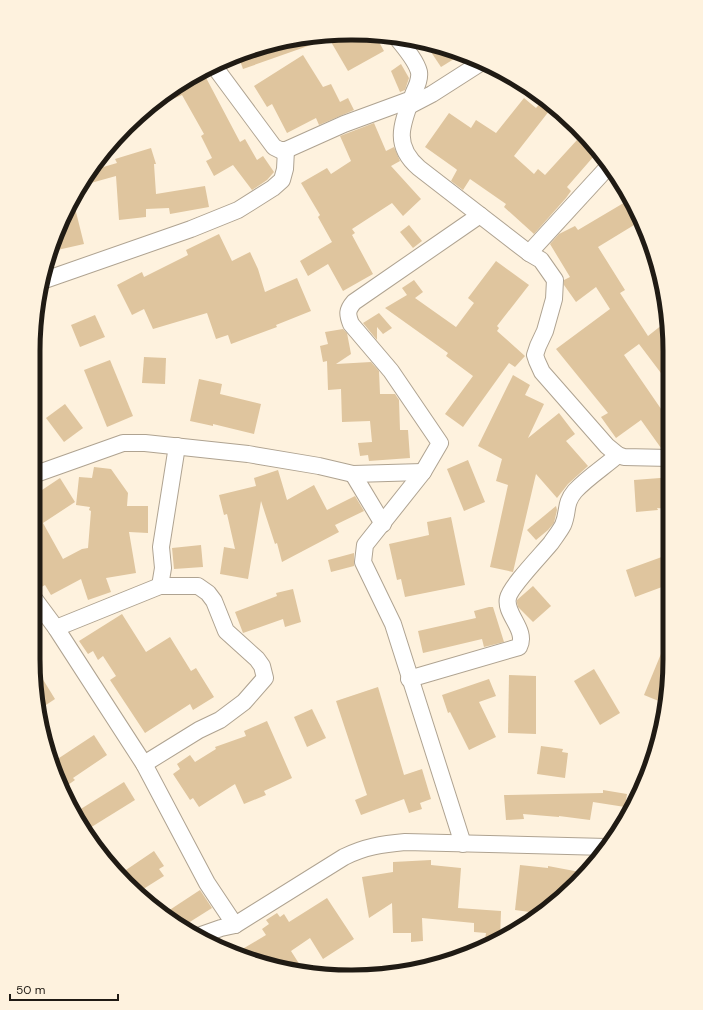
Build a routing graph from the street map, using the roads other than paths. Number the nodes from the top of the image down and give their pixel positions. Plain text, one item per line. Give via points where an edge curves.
1 (401, 44) edge
2 (476, 66) edge
3 (217, 71) edge
4 (410, 102) junction
5 (286, 150) junction
6 (605, 170) edge
7 (480, 215) junction
8 (529, 253) junction
9 (49, 279) edge
10 (177, 446) junction
11 (618, 455) junction
12 (663, 458) edge
13 (423, 472) junction
14 (40, 473) edge
15 (353, 474) junction
16 (383, 524) junction
17 (160, 586) junction
18 (40, 606) edge
19 (56, 628) junction
20 (409, 679) junction
21 (144, 764) junction
22 (463, 844) junction
23 (600, 847) edge
24 (235, 925) junction
25 (206, 933) edge

1 - 4 street via 419,73
2 - 4 street via 432,94
3 - 5 street via 274,147
4 - 5 street via 344,124
4 - 7 street via 400,134 405,152 412,162
5 - 9 street via 282,180 238,210
6 - 8 street
7 - 8 street
7 - 13 street via 354,302 348,309 350,324 391,371 440,443
8 - 11 street via 541,260 555,280 554,299 535,355 537,361 542,372 606,446
10 - 14 street via 123,443
10 - 15 street via 248,454
10 - 17 street via 161,547 163,568
11 - 12 street
11 - 20 street via 572,495 568,500 563,525 528,571 511,588 508,606 519,632 519,647
13 - 15 street
13 - 16 street
15 - 16 street
16 - 20 street via 365,545 363,562 393,624
17 - 19 street
17 - 21 street via 198,586 208,593 226,631 257,659 265,678 244,702 220,720
18 - 19 street
19 - 21 street
20 - 22 street
21 - 24 street via 207,883
22 - 23 street
22 - 24 street via 405,842 361,849
24 - 25 street

